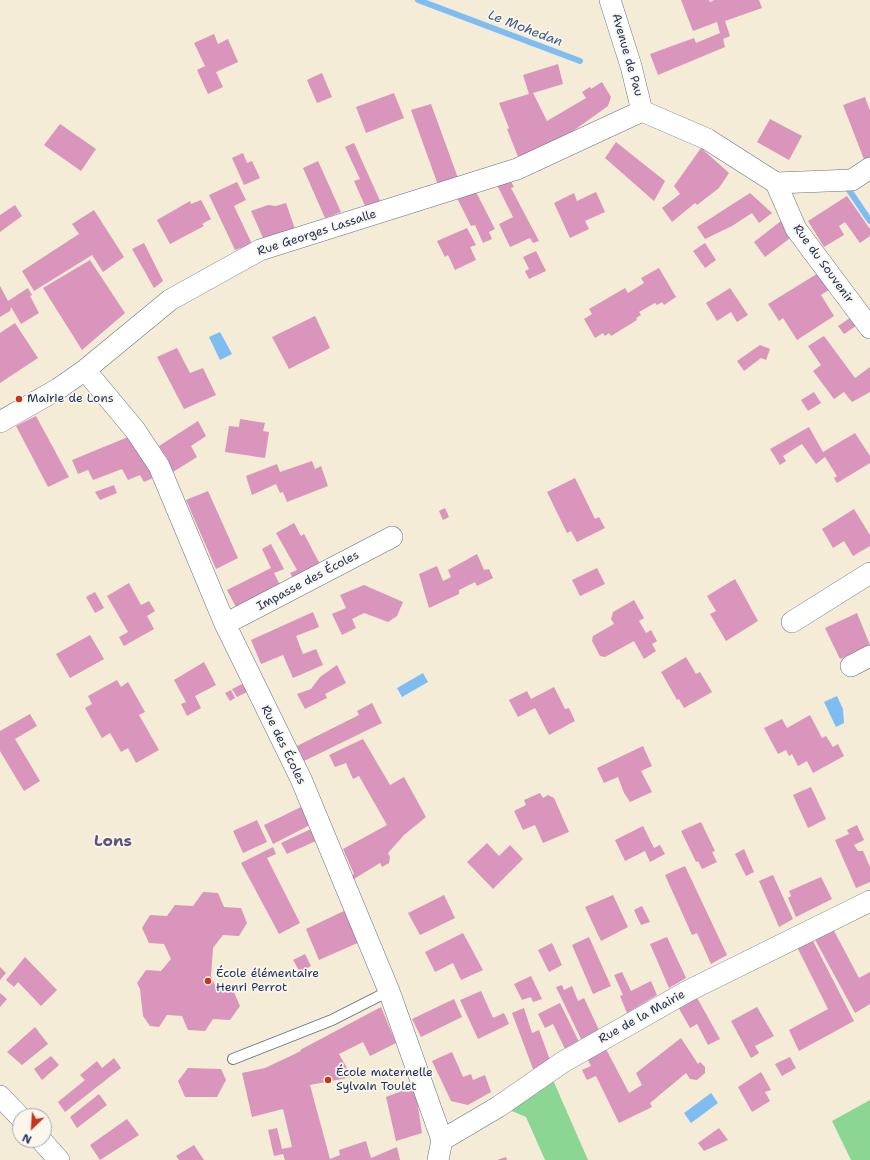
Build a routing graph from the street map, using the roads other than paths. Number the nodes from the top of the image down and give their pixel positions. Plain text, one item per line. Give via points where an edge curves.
1 (610, 0) edge
2 (642, 111) junction
3 (870, 168) edge
4 (776, 183) junction
5 (870, 328) edge
6 (85, 370) junction
7 (0, 422) edge
8 (392, 537) dead end
9 (870, 573) edge
10 (792, 622) dead end
11 (225, 624) junction
12 (870, 656) edge
13 (851, 666) dead end
14 (870, 901) edge
15 (389, 991) junction
16 (233, 1059) dead end
17 (0, 1096) edge
18 (12, 1109) edge
19 (48, 1148) edge
20 (440, 1150) edge
21 (59, 1160) edge

1 - 2 street, Avenue de Pau
2 - 4 street via 707,139
2 - 6 street, Rue Georges Lassalle via 517,169 260,250 170,300
3 - 4 street via 852,180
4 - 5 street, Rue du Souvenir via 796,229
6 - 7 street, Rue Georges Lassalle via 58,389
6 - 11 street, Rue des Écoles via 135,430 159,466
8 - 11 street, Impasse des Écoles
9 - 10 street
11 - 15 street, Rue des Écoles via 301,779
12 - 13 street
14 - 20 street, Rue de la Mairie via 688,991 562,1062
15 - 16 lane via 332,1020
15 - 20 street, Rue des Écoles
17 - 18 street
19 - 21 street

